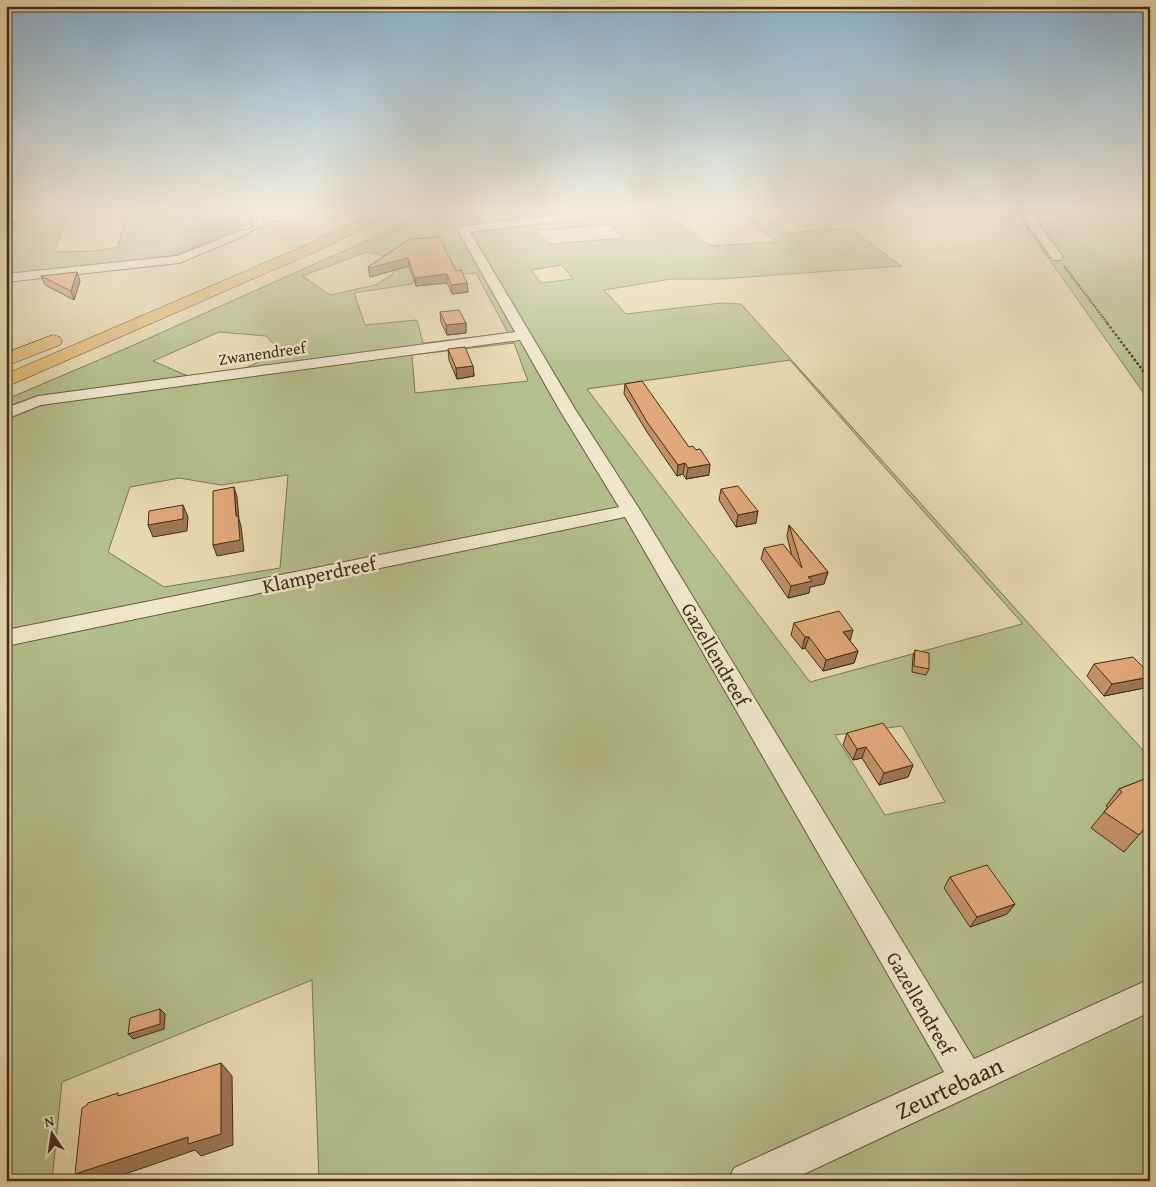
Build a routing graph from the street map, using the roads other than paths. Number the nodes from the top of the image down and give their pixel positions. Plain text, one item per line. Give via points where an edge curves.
1 (112, 266) edge
2 (229, 266) edge
3 (269, 266) edge
4 (485, 266) edge
5 (6, 278) edge
6 (111, 318) dead end
7 (68, 335) dead end
8 (525, 335) junction
9 (6, 360) edge
10 (6, 381) edge
11 (6, 414) edge
12 (631, 510) junction
13 (6, 638) edge
14 (1150, 995) edge
15 (967, 1080) junction
16 (747, 1181) edge

1 - 5 street
2 - 6 highway
3 - 10 highway
4 - 8 street, Gazellendreef
7 - 9 highway
8 - 11 street, Zwanendreef via 38,401
8 - 12 street, Gazellendreef
12 - 13 street, Klamperdreef
12 - 15 street, Gazellendreef
14 - 15 street, Zeurtebaan
15 - 16 street, Zeurtebaan

